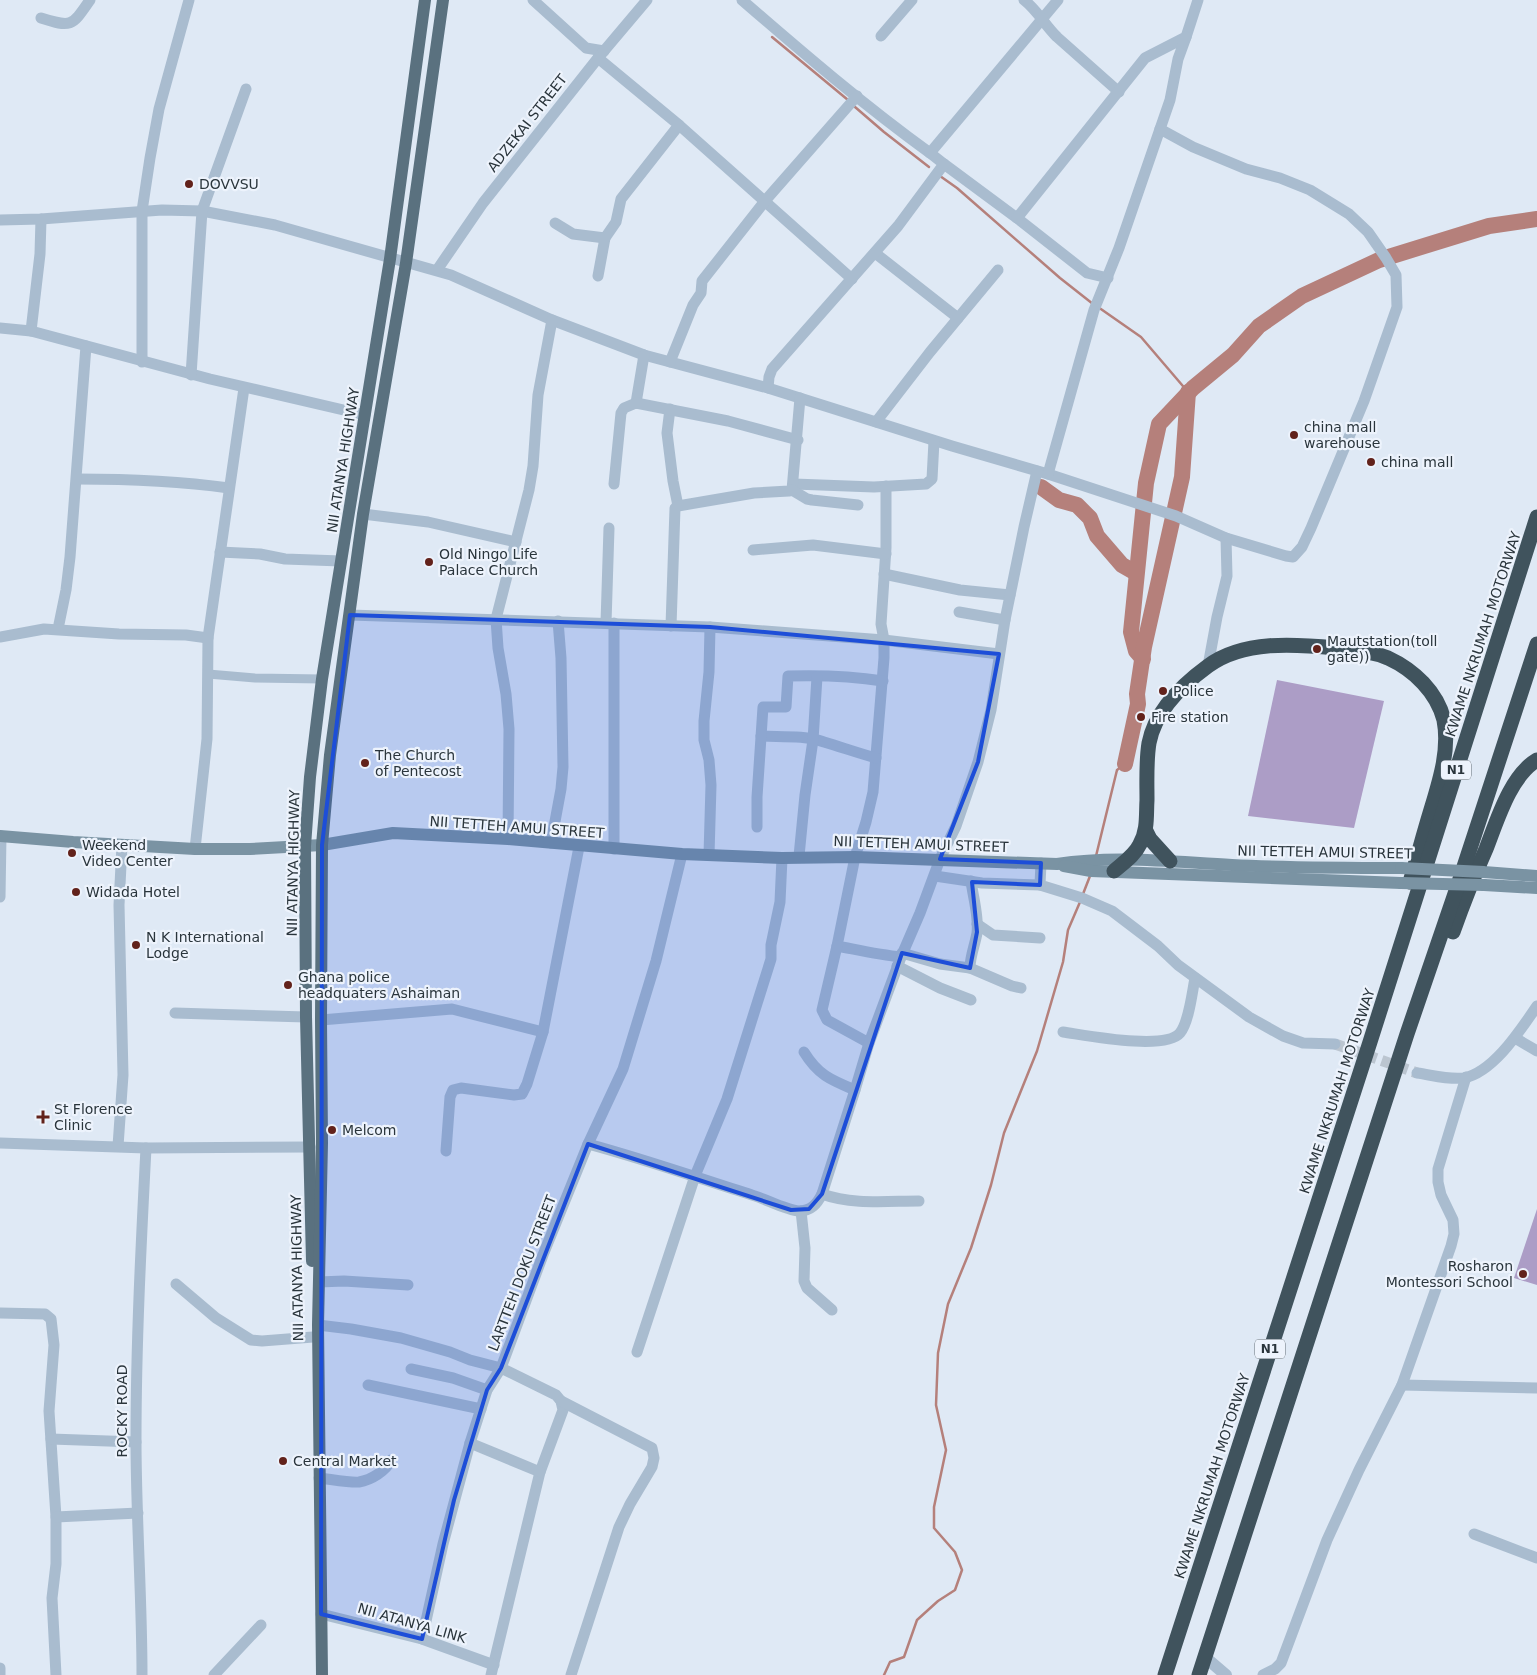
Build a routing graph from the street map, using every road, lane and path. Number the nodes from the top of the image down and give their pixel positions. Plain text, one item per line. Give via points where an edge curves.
1 (90, 0) edge
2 (189, 0) edge
3 (425, 0) edge
4 (443, 0) edge
5 (533, 0) edge
6 (647, 0) edge
7 (912, 0) edge
8 (1024, 0) edge
9 (1058, 0) edge
10 (1198, 0) edge
11 (750, 2) edge
12 (42, 18) dead end
13 (1042, 20) junction
14 (880, 36) dead end
15 (1186, 37) junction
16 (601, 54) junction
17 (246, 89) dead end
18 (1119, 92) junction
19 (857, 96) junction
20 (679, 125) junction
21 (1160, 129) junction
22 (930, 154) junction
23 (944, 164) junction
24 (765, 201) junction
25 (142, 211) junction
26 (202, 211) junction
27 (1017, 218) junction
28 (41, 219) junction
29 (0, 220) edge
30 (555, 223) dead end
31 (605, 238) junction
32 (875, 253) junction
33 (390, 259) junction
34 (406, 263) junction
35 (437, 270) junction
36 (998, 270) dead end
37 (598, 276) dead end
38 (1108, 278) junction
39 (852, 279) junction
40 (958, 318) junction
41 (552, 320) junction
42 (0, 328) edge
43 (31, 331) junction
44 (86, 346) junction
45 (644, 355) junction
46 (142, 362) junction
47 (670, 362) junction
48 (191, 375) junction
49 (244, 388) junction
50 (768, 388) junction
51 (800, 398) junction
52 (636, 403) junction
53 (670, 409) junction
54 (365, 415) junction
55 (876, 422) junction
56 (798, 440) junction
57 (934, 441) junction
58 (1043, 472) junction
59 (77, 479) junction
60 (614, 484) dead end
61 (886, 486) junction
62 (793, 487) junction
63 (229, 488) junction
64 (858, 505) dead end
65 (678, 506) junction
66 (363, 514) junction
67 (1537, 517) edge
68 (609, 528) dead end
69 (1226, 538) junction
70 (516, 542) junction
71 (753, 550) dead end
72 (220, 552) junction
73 (886, 554) junction
74 (341, 561) junction
75 (884, 574) junction
76 (1010, 595) junction
77 (959, 612) dead end
78 (350, 614) junction
79 (496, 618) junction
80 (1005, 620) junction
81 (558, 621) junction
82 (610, 623) junction
83 (672, 626) junction
84 (710, 627) junction
85 (58, 630) junction
86 (0, 637) edge
87 (208, 638) junction
88 (884, 640) junction
89 (1537, 644) edge
90 (999, 654) junction
91 (1208, 666) junction
92 (208, 674) junction
93 (817, 677) junction
94 (322, 679) junction
95 (883, 681) junction
96 (761, 736) junction
97 (813, 740) junction
98 (876, 758) junction
99 (1537, 760) edge
100 (757, 827) dead end
101 (1146, 831) junction
102 (0, 836) edge
103 (508, 839) junction
104 (551, 843) junction
105 (122, 845) junction
106 (322, 845) junction
107 (305, 846) junction
108 (579, 847) junction
109 (195, 849) junction
110 (614, 850) junction
111 (682, 854) junction
112 (709, 855) junction
113 (799, 856) junction
114 (0, 857) edge
115 (855, 857) junction
116 (782, 858) junction
117 (940, 859) junction
118 (1127, 859) junction
119 (1170, 861) junction
120 (1041, 863) junction
121 (1057, 864) junction
122 (1114, 871) junction
123 (935, 876) junction
124 (1537, 876) edge
125 (1484, 879) junction
126 (971, 881) junction
127 (1040, 885) junction
128 (1537, 888) edge
129 (0, 897) edge
130 (977, 924) junction
131 (1040, 938) dead end
132 (837, 946) junction
133 (900, 959) junction
134 (970, 968) junction
135 (1196, 978) junction
136 (1022, 988) dead end
137 (971, 1000) dead end
138 (1537, 1006) edge
139 (175, 1013) dead end
140 (306, 1017) junction
141 (321, 1020) junction
142 (1376, 1024) junction
143 (543, 1032) junction
144 (1063, 1032) dead end
145 (1407, 1034) junction
146 (1515, 1038) junction
147 (869, 1043) junction
148 (1335, 1044) tunnel mouth
149 (1537, 1051) edge
150 (804, 1052) dead end
151 (1417, 1073) tunnel mouth
152 (1466, 1077) junction
153 (855, 1090) junction
154 (0, 1143) edge
155 (588, 1144) junction
156 (118, 1146) junction
157 (310, 1147) junction
158 (146, 1148) junction
159 (446, 1151) dead end
160 (695, 1176) junction
161 (822, 1194) junction
162 (919, 1201) dead end
163 (801, 1211) junction
164 (319, 1282) junction
165 (176, 1284) dead end
166 (408, 1286) dead end
167 (832, 1310) dead end
168 (0, 1313) edge
169 (316, 1331) junction
170 (637, 1352) dead end
171 (501, 1368) junction
172 (411, 1369) dead end
173 (1402, 1385) junction
174 (368, 1386) dead end
175 (1537, 1388) edge
176 (487, 1390) junction
177 (561, 1402) junction
178 (481, 1408) junction
179 (51, 1439) junction
180 (136, 1442) junction
181 (470, 1442) junction
182 (391, 1460) dead end
183 (540, 1472) junction
184 (319, 1478) junction
185 (138, 1513) junction
186 (56, 1517) junction
187 (1474, 1534) dead end
188 (1537, 1558) edge
189 (321, 1614) junction
190 (261, 1625) dead end
191 (422, 1639) junction
192 (1205, 1657) junction
193 (0, 1668) edge
194 (492, 1670) edge
195 (0, 1675) edge
196 (56, 1675) edge
197 (142, 1675) edge
198 (214, 1675) edge
199 (315, 1675) edge
200 (322, 1675) edge
201 (571, 1675) edge
202 (1165, 1675) edge
203 (1199, 1675) edge
204 (1226, 1675) edge
205 (1263, 1675) edge

1 - 12 street via 70,24
2 - 25 street via 159,109
3 - 33 main road, NII ATANYA HIGHWAY
4 - 34 main road
5 - 16 street via 586,48
6 - 16 street, ADZEKAI STREET
7 - 14 street
8 - 13 street
9 - 13 street
10 - 15 street
11 - 19 street
13 - 18 street
13 - 22 street
15 - 18 street via 1145,58
15 - 21 street
16 - 20 street
16 - 35 street, ADZEKAI STREET via 483,203
17 - 26 street
18 - 27 street
19 - 22 street
19 - 24 street
20 - 24 street
20 - 31 street via 621,200 616,222
21 - 38 street
21 - 69 street via 1226,161 1310,190 1349,214 1368,232 1396,275 1397,307 1364,401 1302,547 1293,556 1286,556
22 - 23 street
23 - 27 street
23 - 32 street
24 - 39 street
24 - 47 street via 702,281 701,293 693,304
25 - 26 street
25 - 28 street
25 - 46 street
26 - 33 street via 275,225
26 - 48 street
27 - 38 street via 1087,273
28 - 29 street
28 - 43 street via 39,270
30 - 31 street via 573,234
31 - 37 street
32 - 39 street
32 - 40 street
33 - 34 street
33 - 54 main road, NII ATANYA HIGHWAY
34 - 35 street
34 - 66 main road
35 - 41 street
36 - 40 street
38 - 58 street via 1095,306
39 - 50 street via 772,369
40 - 55 street
41 - 45 street
41 - 70 street via 538,395 533,466
42 - 43 street
43 - 44 street
44 - 46 street
44 - 59 street
45 - 47 street
45 - 52 street
46 - 48 street
47 - 50 street
48 - 49 street
49 - 54 street
49 - 63 street
50 - 51 street
51 - 55 street
51 - 56 street
52 - 53 street
52 - 60 street via 621,413
53 - 56 street
53 - 65 street via 667,433
54 - 74 main road, NII ATANYA HIGHWAY
55 - 57 street
56 - 62 street
57 - 58 street
57 - 61 street via 932,478 926,484
58 - 69 street via 1176,516
58 - 76 street
59 - 63 street via 150,480
59 - 85 street via 66,590
61 - 62 street
61 - 73 street
62 - 64 street via 807,499
62 - 65 street via 789,491 754,493
63 - 72 street
65 - 83 street via 674,511
66 - 70 street via 428,522
66 - 78 main road
67 - 142 highway, KWAME NKRUMAH MOTORWAY / N1
68 - 82 street
69 - 91 street via 1227,576
70 - 79 street
71 - 73 street via 813,546
72 - 74 street
72 - 87 street
73 - 75 street
74 - 94 main road, NII ATANYA HIGHWAY
75 - 76 street via 960,590
75 - 88 street via 881,624
76 - 80 street
77 - 80 street
78 - 79 street
78 - 106 main road via 330,755
79 - 81 street
79 - 103 street via 509,729
80 - 90 street
81 - 82 street
81 - 104 street via 563,767
82 - 83 street
82 - 110 street
83 - 84 street
84 - 88 street
84 - 112 street via 704,721 712,785
85 - 86 street via 44,629
85 - 87 street
87 - 92 street
88 - 90 street
88 - 95 street
89 - 145 highway, N1
90 - 117 street via 991,710 978,762 956,826
91 - 101 highway via 1172,698 1150,741
91 - 142 highway via 1230,654 1249,649 1290,645 1364,651 1404,666 1425,684 1441,710 1446,750 1382,979
92 - 94 street
92 - 109 street via 208,739
93 - 95 street via 837,675
93 - 96 street via 788,676 786,707 763,706
93 - 97 street
94 - 107 main road, NII ATANYA HIGHWAY
95 - 98 street
96 - 97 street
96 - 100 street
97 - 98 street
97 - 113 street
98 - 115 street via 870,807
99 - 145 highway via 1522,774 1504,805 1426,998
101 - 118 highway via 1140,845
101 - 119 highway
102 - 105 main road, NII TETTEH AMUI STREET
102 - 114 street
103 - 104 main road, NII TETTEH AMUI STREET
103 - 106 main road, NII TETTEH AMUI STREET via 393,833
104 - 108 main road, NII TETTEH AMUI STREET
105 - 109 main road, NII TETTEH AMUI STREET
105 - 156 street via 119,905 123,1075
106 - 107 main road, NII TETTEH AMUI STREET
106 - 141 main road
107 - 109 main road, NII TETTEH AMUI STREET
107 - 140 main road, NII ATANYA HIGHWAY
108 - 110 main road, NII TETTEH AMUI STREET
108 - 143 street
110 - 111 main road, NII TETTEH AMUI STREET
111 - 112 main road, NII TETTEH AMUI STREET
111 - 155 street, LARTTEH DOKU STREET via 656,961 623,1069
112 - 116 main road, NII TETTEH AMUI STREET
113 - 115 main road, NII TETTEH AMUI STREET
113 - 116 main road, NII TETTEH AMUI STREET
114 - 129 street
115 - 117 main road, NII TETTEH AMUI STREET
115 - 132 street
116 - 160 street via 780,902 771,959 727,1099
117 - 120 main road, NII TETTEH AMUI STREET
117 - 123 street
118 - 119 main road, NII TETTEH AMUI STREET
118 - 121 main road, NII TETTEH AMUI STREET
118 - 122 highway
119 - 125 main road, NII TETTEH AMUI STREET, bridge via 1401,868
120 - 121 main road, NII TETTEH AMUI STREET
120 - 127 street
121 - 122 main road
122 - 125 main road, bridge via 1400,883
123 - 126 street
123 - 133 street
124 - 125 main road, NII TETTEH AMUI STREET
125 - 128 main road
126 - 127 street
126 - 130 street
127 - 135 street via 1106,907
130 - 131 street via 993,934
130 - 134 street
132 - 133 street
132 - 147 street via 823,1014 827,1020
133 - 134 street
133 - 137 street via 940,988
133 - 147 street
134 - 136 street
135 - 144 street via 1183,1027 1170,1039 1112,1039
135 - 148 street via 1249,1017 1282,1036 1303,1043
138 - 146 street
139 - 140 street
140 - 157 main road, NII ATANYA HIGHWAY
141 - 143 street via 452,1009
141 - 164 main road
142 - 202 highway, KWAME NKRUMAH MOTORWAY / N1
143 - 159 street via 522,1094 453,1090
145 - 192 highway, N1
146 - 149 street
146 - 152 street via 1492,1062
147 - 153 street
150 - 153 street via 818,1071 830,1080
151 - 152 street via 1452,1079
152 - 173 street via 1438,1169 1440,1195 1453,1220 1454,1234
153 - 161 street
154 - 156 street
155 - 160 street
155 - 171 street, LARTTEH DOKU STREET
156 - 158 street
157 - 158 street
157 - 169 main road, NII ATANYA HIGHWAY
158 - 180 street, ROCKY ROAD
160 - 163 street
160 - 170 street
161 - 162 street via 848,1200
161 - 163 street via 817,1204
163 - 167 street via 806,1248 804,1281 807,1288
164 - 166 street
164 - 169 main road
165 - 169 street via 216,1318 251,1340
168 - 179 street via 45,1314 51,1319 54,1345
169 - 171 street via 351,1328 402,1338
169 - 184 main road
169 - 199 main road, NII ATANYA HIGHWAY
171 - 176 street
171 - 177 street, LARTTEH DOKU STREET via 556,1395
172 - 176 street via 453,1378
173 - 175 street
173 - 205 street via 1327,1540 1281,1663
174 - 178 street
176 - 178 street
177 - 183 street via 563,1410
177 - 201 street, LARTTEH DOKU STREET via 652,1448 654,1458 649,1474 619,1527
178 - 181 street
179 - 180 street
179 - 186 street
180 - 185 street, ROCKY ROAD
181 - 183 street
181 - 191 street
182 - 184 street via 376,1476 359,1482
183 - 194 street
184 - 189 main road
185 - 186 street
185 - 197 street, ROCKY ROAD
186 - 196 street via 52,1598
187 - 188 street
189 - 191 street, NII ATANYA LINK
189 - 200 main road
190 - 198 street
191 - 194 street, NII ATANYA LINK
192 - 203 highway, N1
192 - 204 street
193 - 195 street

